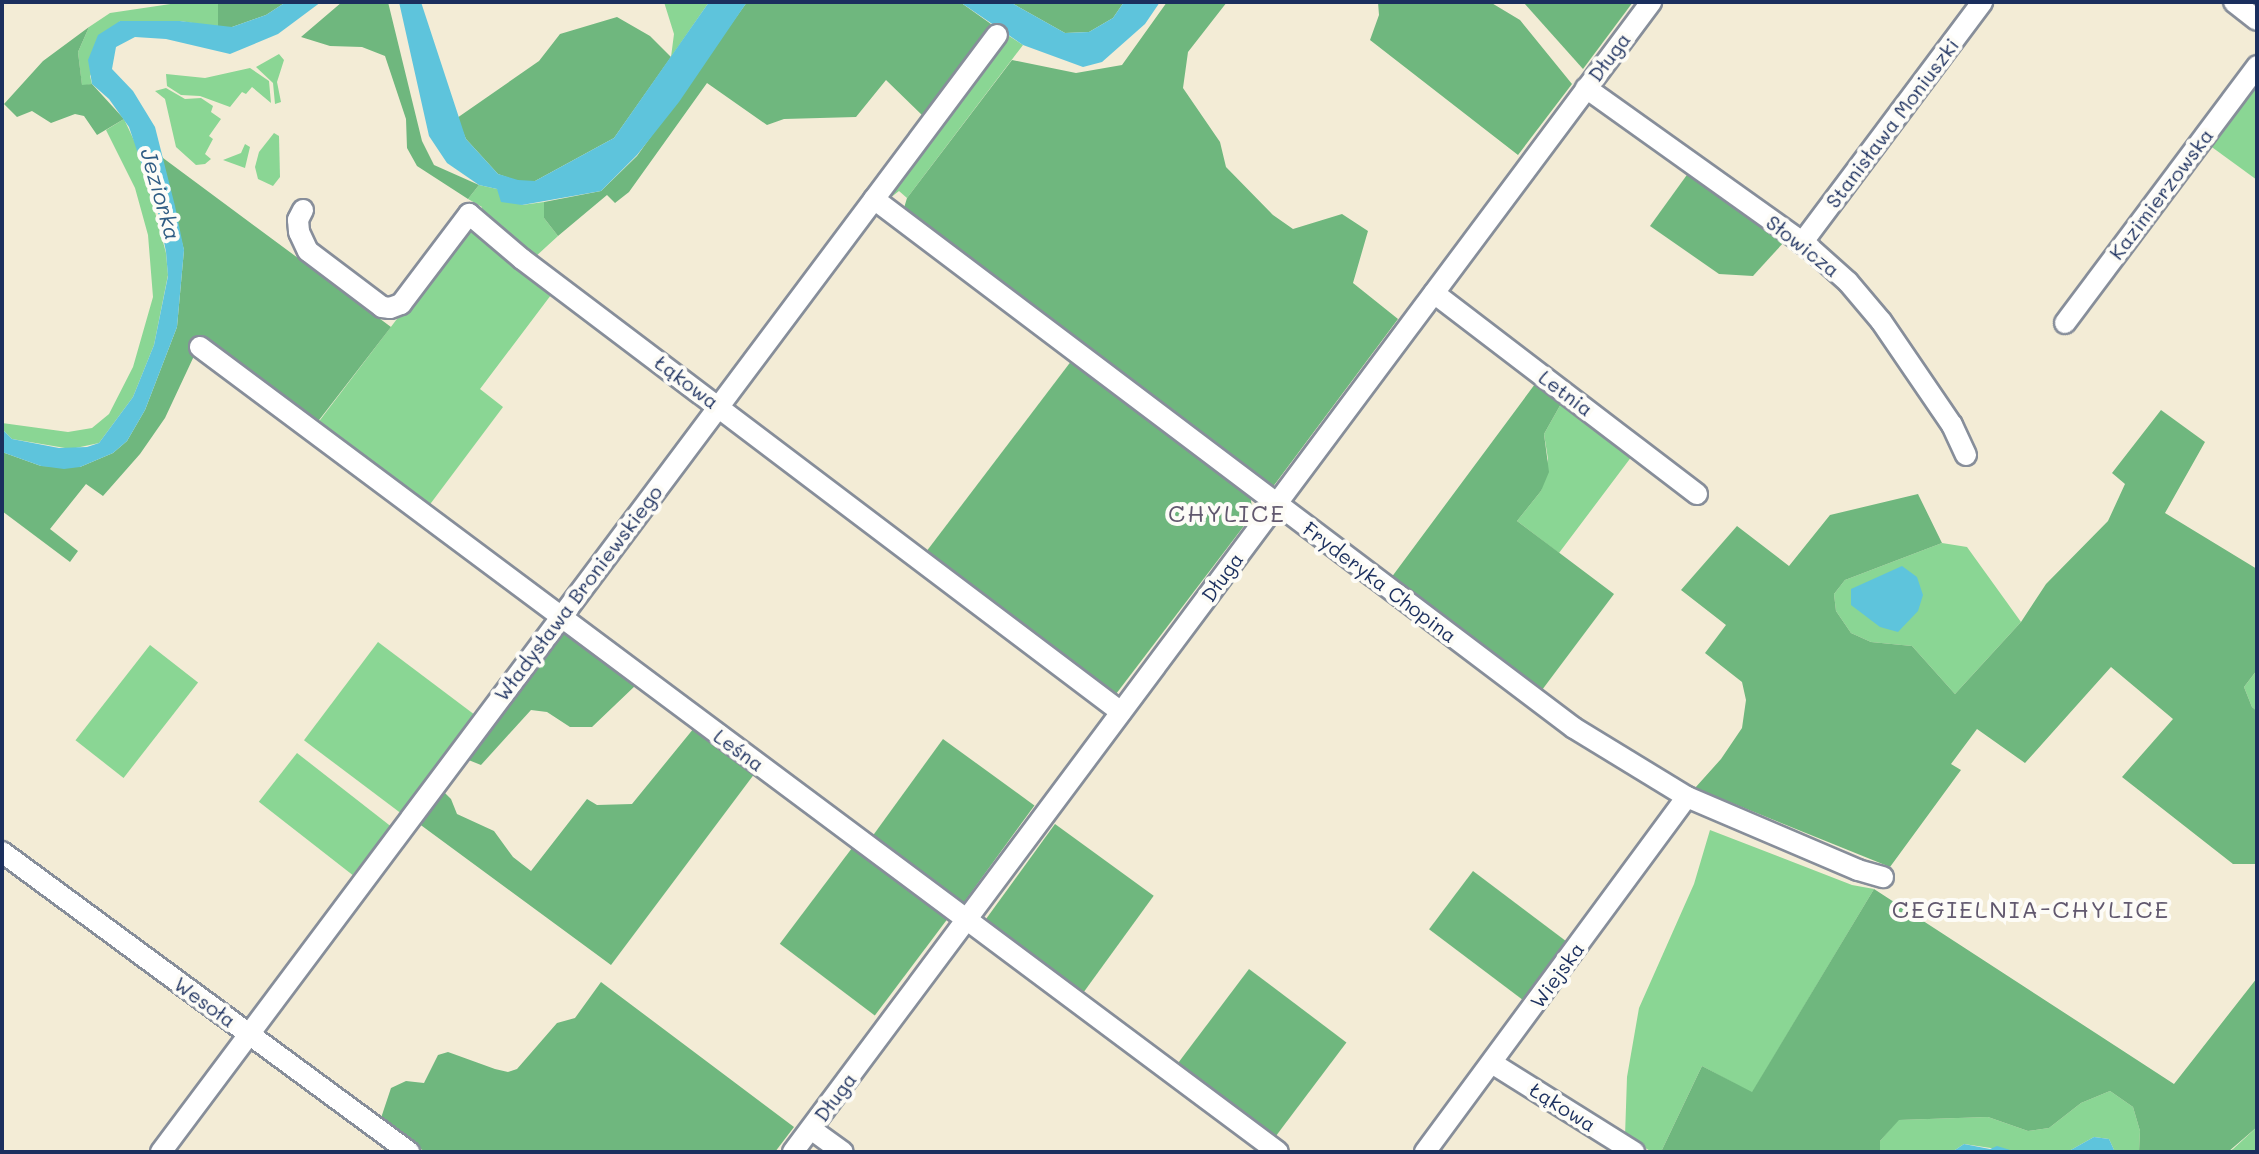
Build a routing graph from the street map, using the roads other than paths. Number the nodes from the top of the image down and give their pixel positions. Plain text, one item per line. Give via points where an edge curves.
1 (1651, 2) edge
2 (1982, 2) edge
3 (2234, 2) edge
4 (2257, 20) edge
5 (997, 35) dead end
6 (2257, 66) edge
7 (1586, 88) junction
8 (874, 199) junction
9 (303, 210) dead end
10 (1802, 243) junction
11 (1434, 293) junction
12 (2065, 323) dead end
13 (200, 347) dead end
14 (718, 406) junction
15 (1966, 455) dead end
16 (1697, 494) dead end
17 (1277, 503) junction
18 (559, 618) junction
19 (1121, 712) junction
20 (1687, 797) junction
21 (2, 852) edge
22 (1883, 877) dead end
23 (967, 918) junction
24 (249, 1034) junction
25 (1492, 1063) junction
26 (811, 1129) junction
27 (161, 1152) edge
28 (409, 1152) edge
29 (793, 1152) edge
30 (843, 1152) edge
31 (1278, 1152) edge
32 (1425, 1152) edge
33 (1634, 1152) edge

1 - 7 street, Długa
2 - 10 street, Stanisława Moniuszki
3 - 4 street
5 - 8 street, Władysława Broniewskiego
6 - 12 street, Kazimierzowska
7 - 10 street, Słowicza
7 - 11 street, Długa
8 - 14 street, Władysława Broniewskiego
8 - 17 street, Fryderyka Chopina
9 - 14 street, Łąkowa via 299,232 308,251 390,308 401,304 469,214
10 - 15 street, Słowicza via 1848,282 1881,321 1952,425
11 - 16 street, Letnia
11 - 17 street, Długa
13 - 18 street, Leśna
14 - 18 street, Władysława Broniewskiego
14 - 19 street, Łąkowa
17 - 19 street, Długa
17 - 20 street, Fryderyka Chopina via 1574,728
18 - 23 street, Leśna
18 - 24 street, Władysława Broniewskiego
19 - 23 street, Długa
20 - 22 street, Fryderyka Chopina
20 - 25 street, Wiejska
21 - 24 street, Wesoła
23 - 26 street, Długa
23 - 31 street, Leśna
24 - 27 street, Władysława Broniewskiego
24 - 28 street, Wesoła
25 - 32 street, Wiejska
25 - 33 street, Łąkowa
26 - 29 street, Długa
26 - 30 street

